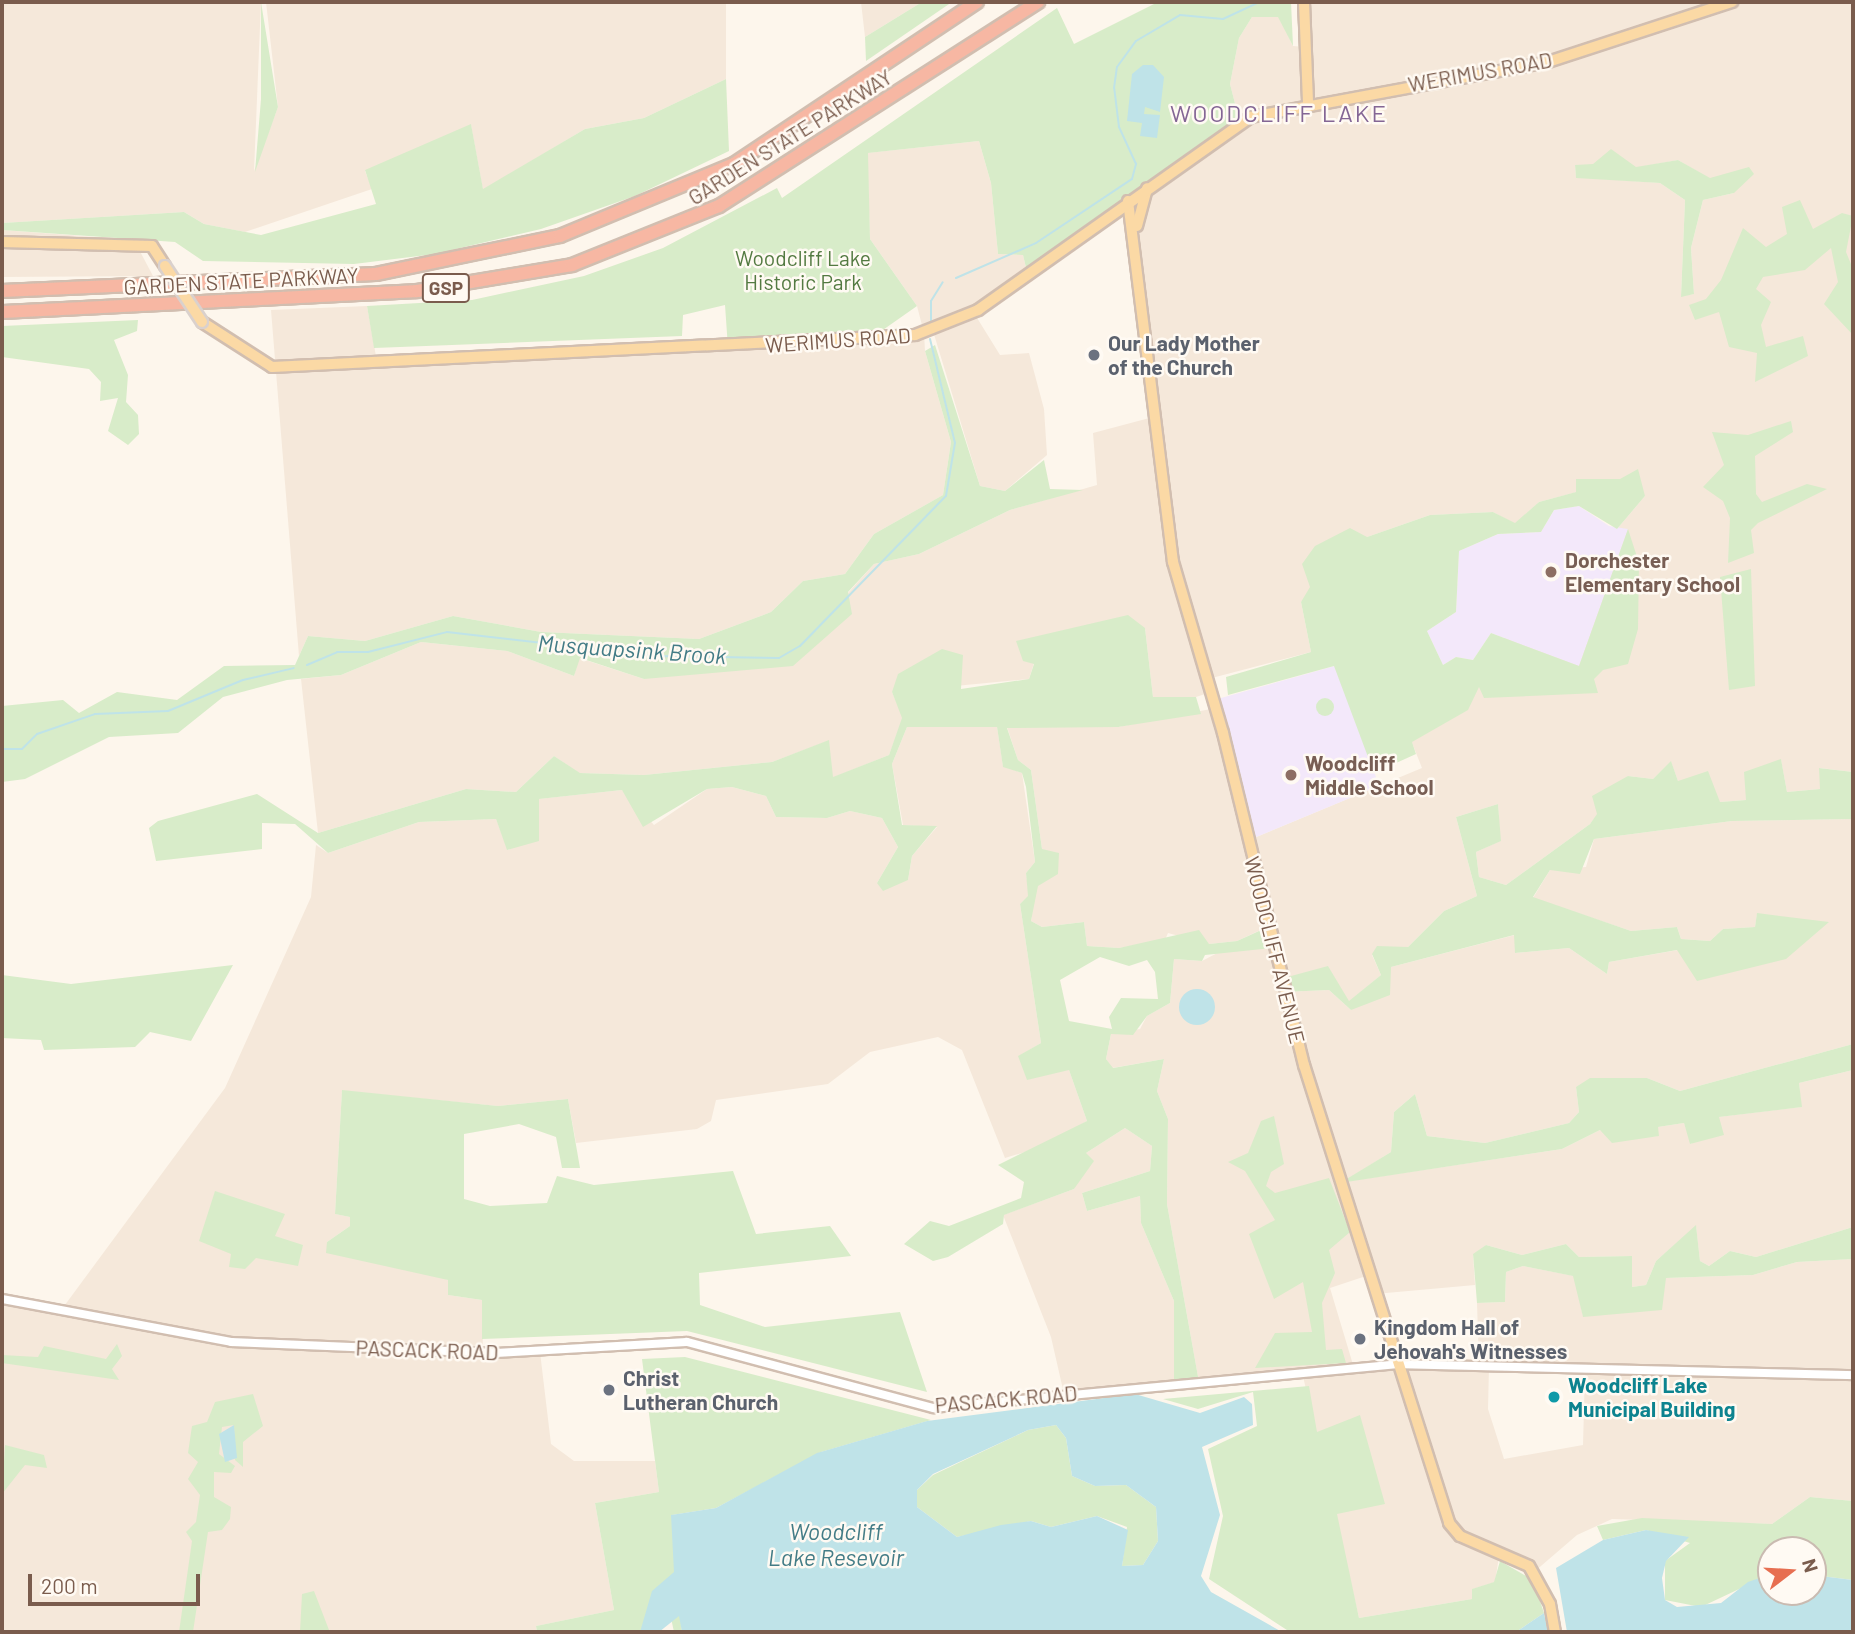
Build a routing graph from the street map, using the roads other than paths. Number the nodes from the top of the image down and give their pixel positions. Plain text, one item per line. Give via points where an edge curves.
1 (976, 2) edge
2 (1038, 2) edge
3 (1304, 2) edge
4 (1732, 2) edge
5 (1308, 103) junction
6 (1147, 187) junction
7 (1128, 201) junction
8 (1132, 229) junction
9 (1086, 234) junction
10 (2, 242) edge
11 (1134, 242) junction
12 (2, 291) edge
13 (2, 312) edge
14 (2, 1299) edge
15 (1398, 1364) junction
16 (1853, 1375) edge
17 (1556, 1632) edge

1 - 12 highway, GARDEN STATE PARKWAY / GSP via 734,164 560,236 376,274
2 - 13 highway, GARDEN STATE PARKWAY / GSP via 738,195 662,233 572,265 438,289
3 - 5 main road
4 - 5 main road, WERIMUS ROAD via 1548,62
5 - 6 main road, WERIMUS ROAD via 1251,117
6 - 7 main road, WERIMUS ROAD
6 - 11 main road
7 - 8 main road, WOODCLIFF AVENUE
7 - 9 main road, WERIMUS ROAD
8 - 9 main road via 1118,219
8 - 11 main road, WOODCLIFF AVENUE
9 - 10 main road, WERIMUS ROAD, bridge via 968,316 897,337 272,367 202,322 152,246
11 - 15 main road, WOODCLIFF AVENUE via 1173,562 1228,753 1283,992
14 - 15 street, PASCACK ROAD via 232,1342 496,1353 687,1342 934,1408
15 - 16 street, PASCACK ROAD
15 - 17 main road, WOODCLIFF AVENUE via 1452,1530 1529,1566 1543,1587

